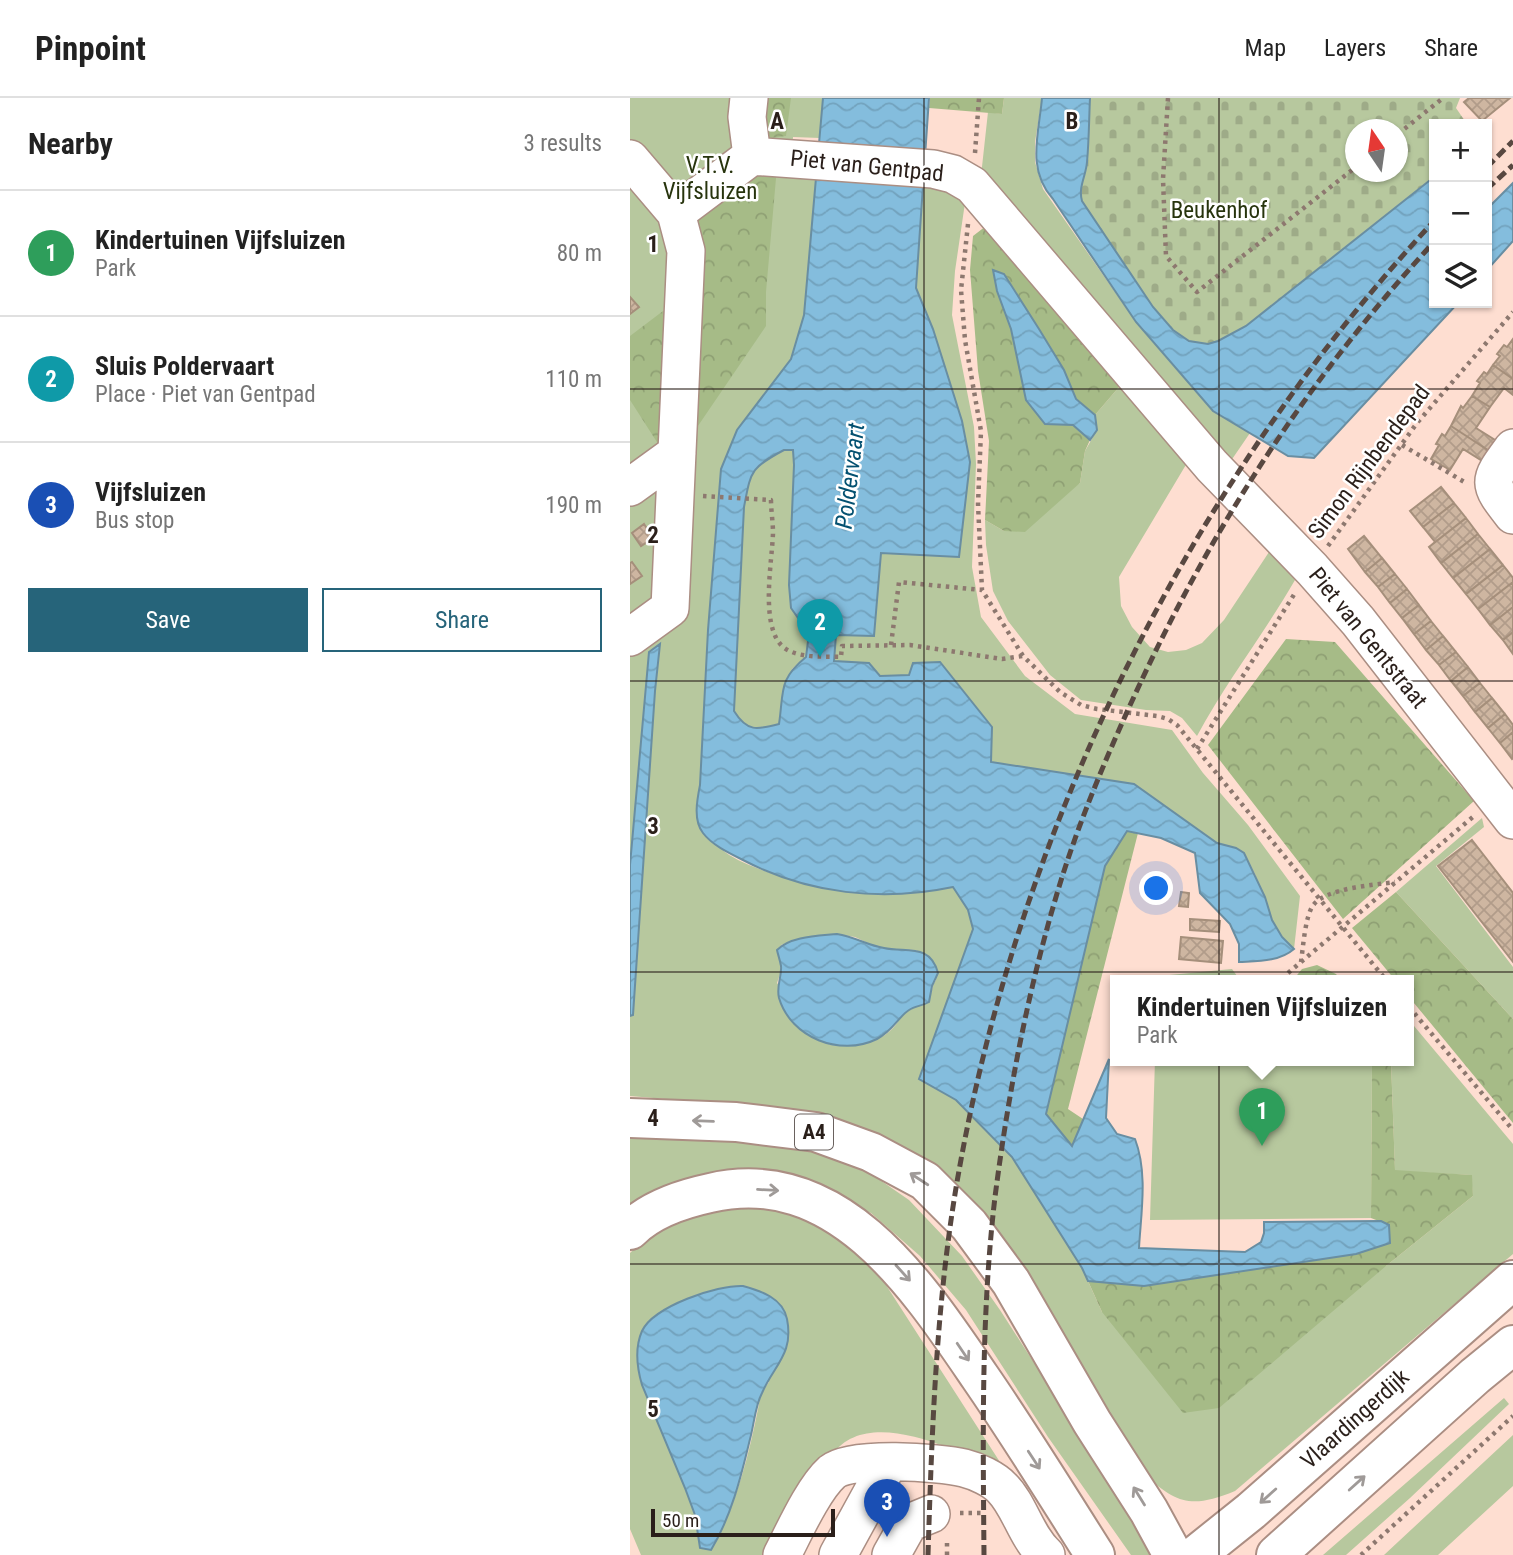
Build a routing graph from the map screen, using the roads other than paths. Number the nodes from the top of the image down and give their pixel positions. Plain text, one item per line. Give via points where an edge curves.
1 (749, 98) edge
2 (752, 156) junction
3 (630, 159) edge
4 (654, 204) edge
5 (1513, 448) edge
6 (677, 453) junction
7 (1212, 466) joint
8 (630, 486) edge
9 (1503, 503) edge
10 (634, 634) edge
11 (1504, 809) edge
12 (1513, 837) edge
13 (1513, 850) edge
14 (630, 1118) edge
15 (630, 1230) edge
16 (1513, 1280) edge
17 (1513, 1345) edge
18 (890, 1463) junction
19 (931, 1514) dead end
20 (1036, 1551) edge
21 (782, 1555) edge
22 (810, 1555) edge
23 (838, 1555) edge
24 (865, 1555) edge
25 (891, 1555) edge
26 (1095, 1555) edge
27 (1173, 1555) edge
28 (1196, 1555) edge
29 (1276, 1555) edge

1 - 2 street
2 - 4 street
2 - 7 street, Piet van Gentpad via 933,169 972,185
3 - 4 street
4 - 6 street via 686,251
5 - 9 street via 1495,475
6 - 8 street
6 - 10 street via 670,608
7 - 11 street, Piet van Gentstraat via 1358,621
12 - 13 street via 1507,842
27 -> 14 main road, A4 via 1012,1282 969,1226 925,1181 871,1152 816,1132 736,1122
15 -> 26 main road via 677,1200 732,1188 783,1191 831,1210 878,1244 928,1301
16 -> 28 main road, Vlaardingerdijk
29 -> 17 main road
18 - 20 street via 964,1468 983,1476 1002,1488
18 - 21 street via 842,1466 827,1477
18 - 22 street
18 - 23 street
18 - 24 street
19 - 25 street via 909,1523

